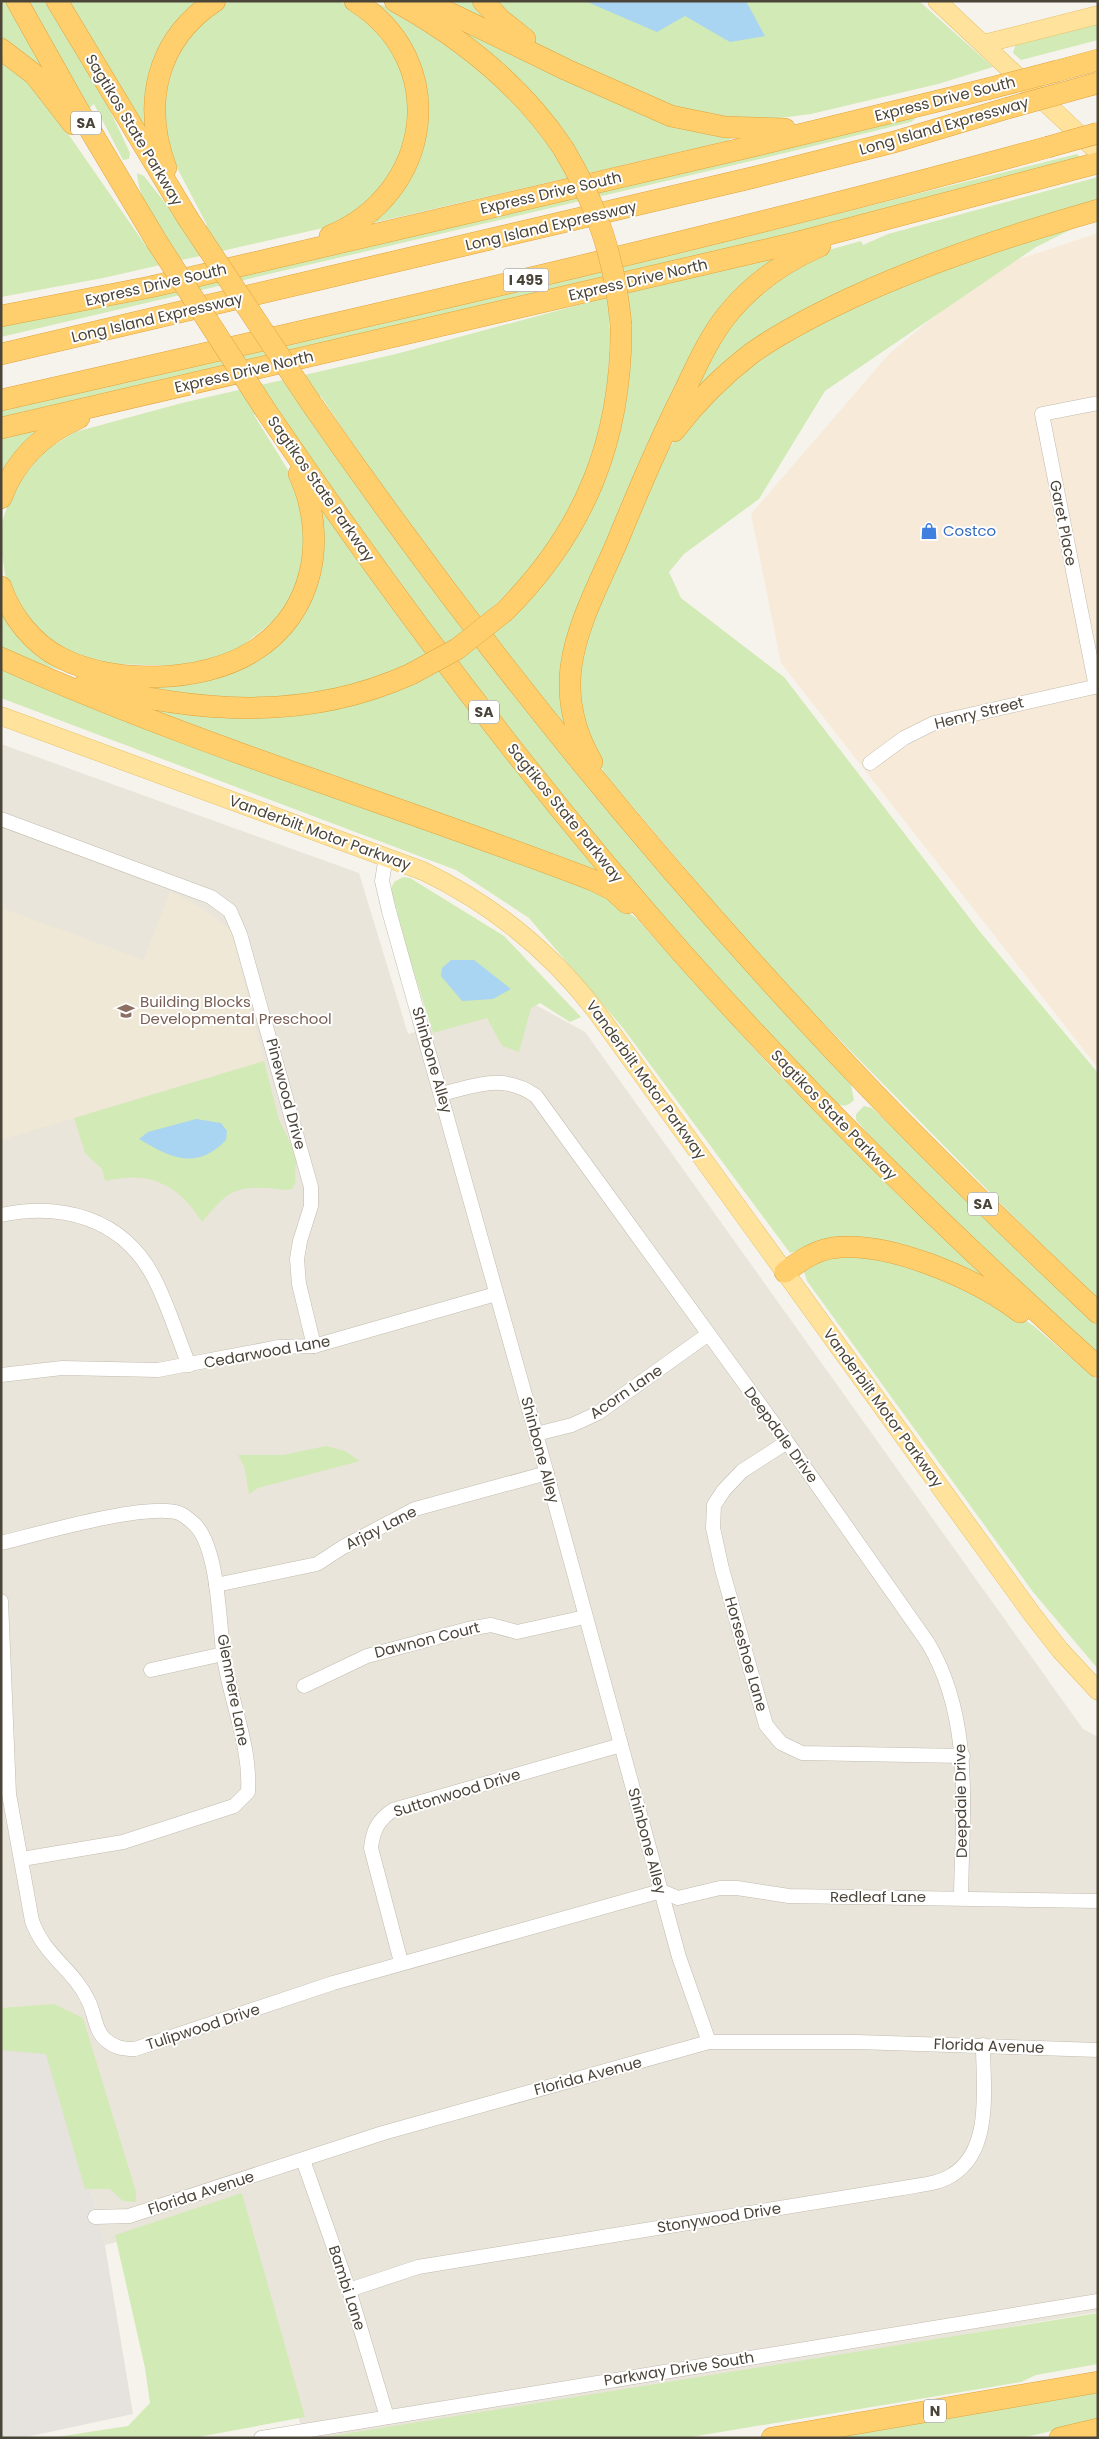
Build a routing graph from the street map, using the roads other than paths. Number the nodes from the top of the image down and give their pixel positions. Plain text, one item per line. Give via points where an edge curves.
1 (17, 1) edge
2 (57, 1) edge
3 (215, 1) edge
4 (355, 1) edge
5 (396, 1) edge
6 (425, 1) edge
7 (483, 1) edge
8 (937, 1) edge
9 (1098, 15) edge
10 (984, 44) junction
11 (1, 49) edge
12 (1098, 60) edge
13 (1089, 86) edge
14 (620, 94) junction
15 (877, 116) junction
16 (1098, 133) edge
17 (1098, 152) edge
18 (1098, 163) edge
19 (1098, 210) edge
20 (905, 215) junction
21 (187, 217) junction
22 (157, 242) junction
23 (278, 257) junction
24 (78, 302) junction
25 (1, 306) edge
26 (1, 316) edge
27 (1, 354) edge
28 (124, 399) junction
29 (1, 400) edge
30 (1098, 403) edge
31 (266, 411) junction
32 (1, 428) edge
33 (647, 470) junction
34 (1, 498) edge
35 (1, 587) edge
36 (1, 658) edge
37 (1097, 686) edge
38 (1, 716) edge
39 (870, 763) dead end
40 (620, 810) junction
41 (1, 819) edge
42 (386, 856) junction
43 (722, 996) junction
44 (442, 1094) junction
45 (1, 1215) edge
46 (785, 1272) junction
47 (496, 1294) junction
48 (1098, 1314) edge
49 (707, 1336) junction
50 (314, 1346) junction
51 (189, 1366) junction
52 (1098, 1367) edge
53 (1, 1375) edge
54 (1098, 1376) edge
55 (536, 1434) junction
56 (787, 1442) junction
57 (547, 1473) junction
58 (1, 1543) edge
59 (216, 1585) junction
60 (1, 1601) edge
61 (585, 1617) junction
62 (223, 1654) junction
63 (151, 1670) dead end
64 (304, 1686) dead end
65 (1098, 1691) edge
66 (621, 1745) junction
67 (963, 1756) junction
68 (22, 1859) junction
69 (661, 1891) junction
70 (961, 1898) junction
71 (1098, 1901) edge
72 (401, 1962) junction
73 (709, 2042) junction
74 (983, 2045) junction
75 (1098, 2050) edge
76 (303, 2160) junction
77 (95, 2217) dead end
78 (349, 2290) junction
79 (1098, 2301) edge
80 (1098, 2382) edge
81 (387, 2417) junction
82 (1098, 2429) edge
83 (261, 2438) edge
84 (772, 2438) edge
85 (1060, 2438) edge

1 - 22 highway, Sagtikos State Parkway / SA
2 - 21 highway, Sagtikos State Parkway / SA
3 - 21 highway via 196,16 176,39 163,64 155,91 154,118 158,144
4 - 23 highway via 390,31 409,65 417,101 414,147 394,187 362,219
5 - 36 highway, bridge via 444,30 504,77 541,117 564,148 589,194 603,231 615,278 621,325 620,376 605,450 593,484 557,551 505,611 464,644 412,674 366,692 330,701 293,707 239,708 183,703 56,676
6 - 14 highway
7 - 14 highway via 500,20 533,44
8 - 10 main road
9 - 10 main road
10 - 17 main road
11 - 22 highway via 24,64 49,92
12 - 15 highway, Express Drive South, bridge
13 - 27 highway, Long Island Expressway, bridge via 894,142 752,178
14 - 15 highway via 671,116 706,125 742,129 796,128
15 - 23 highway, Express Drive South
16 - 29 highway, I 495, bridge via 906,186 623,257
18 - 20 highway, Express Drive North
19 - 33 highway via 935,263 863,293 790,329 748,356 708,391 680,423
20 - 28 highway, Express Drive North
20 - 33 highway via 805,253 775,270 748,292 726,317 699,361
21 - 40 highway, Sagtikos State Parkway / SA, bridge via 311,403 476,629
22 - 31 highway, Sagtikos State Parkway / SA, bridge
23 - 24 highway, Express Drive South
24 - 25 highway
24 - 26 highway, Express Drive South
28 - 32 highway, Express Drive North
28 - 34 highway via 72,421 46,437 17,466
30 - 37 street, Garet Place via 1042,414
31 - 35 highway via 308,498 314,521 314,546 311,572 296,607 254,651 222,666 180,674 135,676 88,669 59,657 36,639 13,611
31 - 43 highway, Sagtikos State Parkway / SA via 367,556 497,729 610,868
33 - 40 highway via 582,628 570,680 571,703 580,738
36 - 43 highway via 159,723 604,885 620,896 670,952
37 - 39 street, Henry Street via 934,723 904,738
38 - 42 main road, Vanderbilt Motor Parkway
40 - 48 highway, Sagtikos State Parkway / SA via 733,941 872,1091
41 - 50 street, Pinewood Drive via 211,897 230,911 256,986 311,1187 311,1206 297,1259 298,1284
42 - 44 street, Shinbone Alley via 382,873 384,893
42 - 46 main road, Vanderbilt Motor Parkway via 476,900 520,931 562,971 596,1011
43 - 52 highway, Sagtikos State Parkway / SA via 798,1079 920,1202
44 - 47 street, Shinbone Alley
44 - 49 street, Deepdale Drive via 487,1082 507,1083 536,1096
45 - 51 street via 23,1210 73,1214 100,1224 128,1244 152,1275
46 - 54 highway via 815,1253 844,1247 874,1250 930,1264 1001,1298
46 - 65 main road, Vanderbilt Motor Parkway via 1032,1614
47 - 50 street, Cedarwood Lane
47 - 55 street, Shinbone Alley
49 - 55 street, Acorn Lane via 598,1413 572,1425
49 - 56 street, Deepdale Drive
50 - 51 street, Cedarwood Lane via 280,1347
51 - 53 street, Cedarwood Lane via 158,1370 62,1368
55 - 57 street, Shinbone Alley
56 - 67 street, Deepdale Drive via 940,1663 954,1704
56 - 67 street, Horseshoe Lane via 742,1471 724,1490 714,1505 712,1528 766,1725 781,1744 802,1753
57 - 59 street, Arjay Lane via 415,1509 317,1564
57 - 61 street, Shinbone Alley
58 - 59 street, Glenmere Lane via 126,1514 180,1513 197,1527 207,1546
59 - 62 street, Glenmere Lane
60 - 68 street, Tulipwood Drive via 9,1794
61 - 64 street, Dawnon Court via 517,1632 491,1625 468,1629 367,1656
61 - 66 street, Shinbone Alley
62 - 63 street
62 - 68 street, Glenmere Lane via 249,1770 248,1792 234,1806 123,1842
66 - 69 street, Shinbone Alley
66 - 72 street, Suttonwood Drive via 393,1810 382,1818 373,1831 371,1848
67 - 70 street, Deepdale Drive
68 - 72 street, Tulipwood Drive via 32,1921 38,1938 75,1978 89,2002 98,2030 105,2040 118,2048 135,2049
69 - 70 street, Redleaf Lane via 678,1898 720,1888 737,1888 789,1896
69 - 72 street, Tulipwood Drive
69 - 73 street, Shinbone Alley via 679,1958
70 - 71 street, Redleaf Lane
73 - 74 street, Florida Avenue
73 - 76 street, Florida Avenue via 383,2133
74 - 75 street, Florida Avenue
74 - 78 street, Stonywood Drive via 979,2134 975,2150 952,2176 904,2188 418,2267
76 - 77 street, Florida Avenue via 129,2216
76 - 78 street, Bambi Lane
78 - 81 street, Bambi Lane
79 - 81 street, Parkway Drive South
80 - 84 highway, N
81 - 83 street, Parkway Drive South
82 - 85 highway

